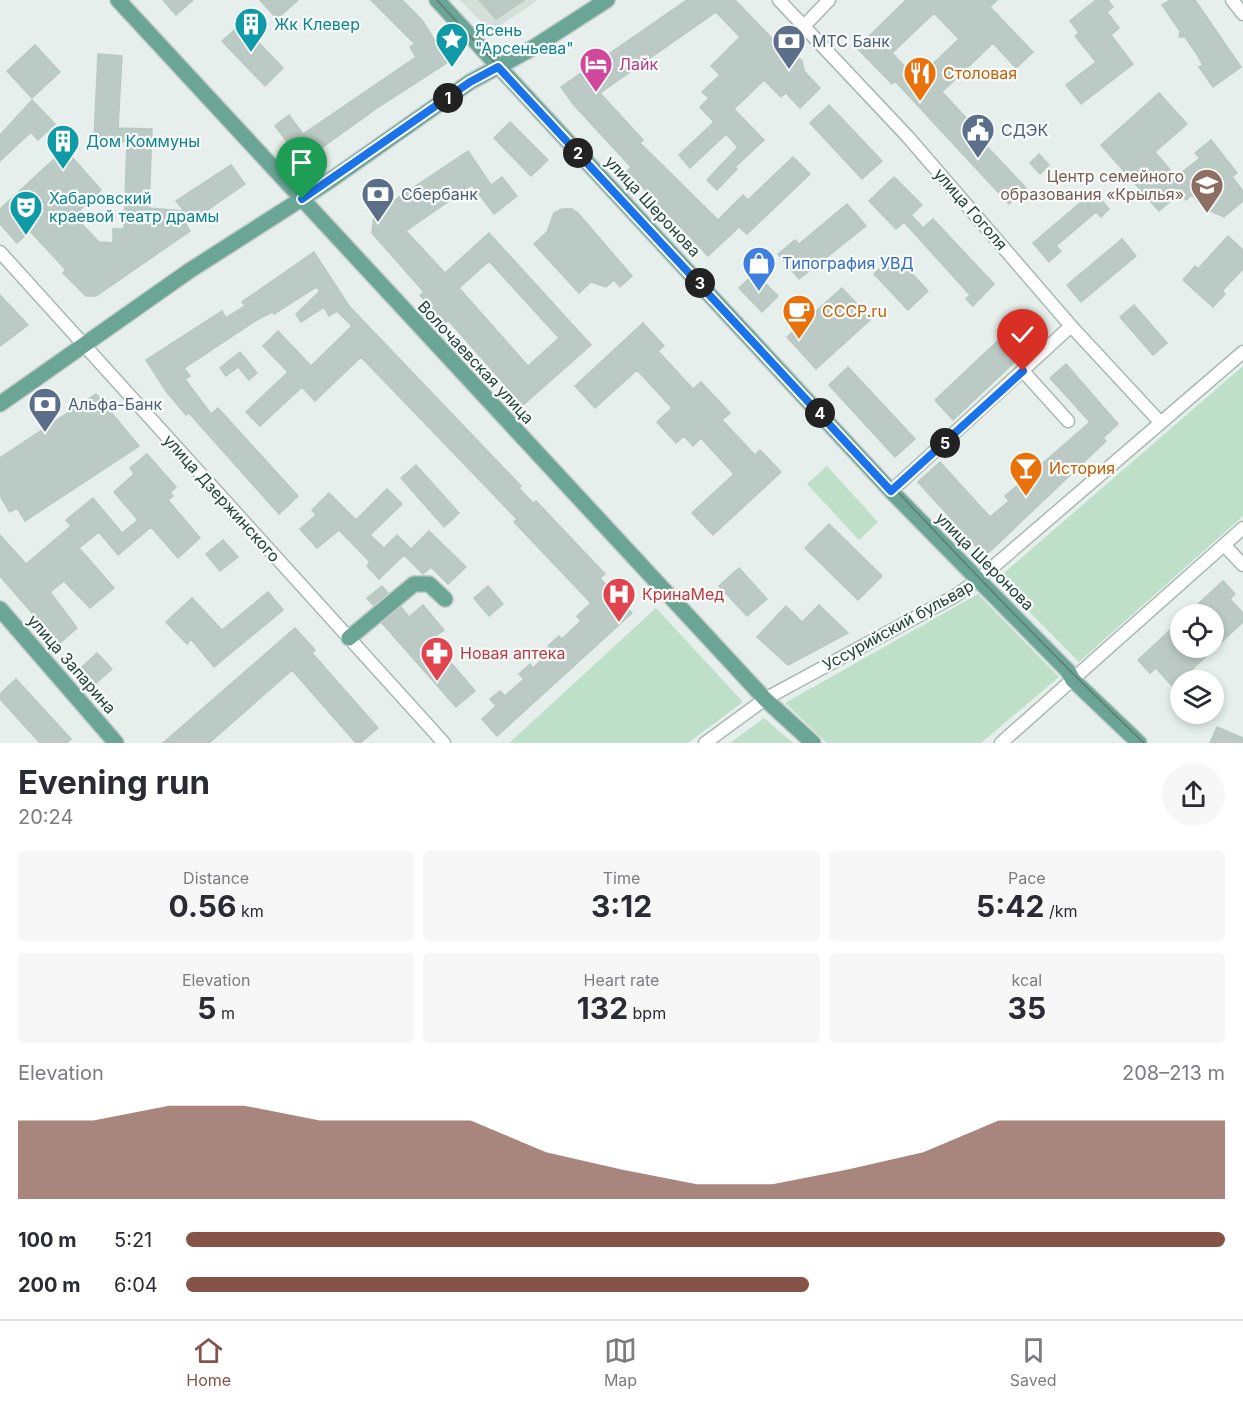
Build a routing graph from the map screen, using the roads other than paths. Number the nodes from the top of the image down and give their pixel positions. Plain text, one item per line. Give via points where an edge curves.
1 (118, 0) edge
2 (437, 0) edge
3 (607, 0) edge
4 (779, 0) edge
5 (830, 0) edge
6 (1232, 0) edge
7 (1243, 14) edge
8 (804, 26) junction
9 (498, 67) junction
10 (302, 199) junction
11 (0, 252) edge
12 (1071, 326) junction
13 (84, 346) junction
14 (1243, 352) edge
15 (1023, 371) junction
16 (0, 404) edge
17 (1068, 421) dead end
18 (1160, 422) junction
19 (891, 491) junction
20 (1243, 528) edge
21 (1224, 545) junction
22 (1243, 565) edge
23 (979, 579) junction
24 (445, 599) dead end
25 (0, 609) edge
26 (349, 638) junction
27 (1073, 675) junction
28 (765, 699) junction
29 (116, 743) edge
30 (444, 743) edge
31 (705, 743) edge
32 (813, 743) edge
33 (1001, 743) edge
34 (1139, 743) edge
35 (1150, 743) edge

1 - 10 main road, Волочаевская улица
2 - 9 main road, улица Шеронова
3 - 9 main road
4 - 8 street, улица Гоголя
5 - 8 street
6 - 7 street
8 - 12 street, улица Гоголя via 954,188
9 - 10 main road via 470,82
9 - 19 main road, улица Шеронова
10 - 13 main road via 189,271
10 - 28 main road, Волочаевская улица
11 - 13 street, улица Дзержинского
12 - 15 street
12 - 18 street, улица Гоголя
13 - 16 main road
13 - 26 street, улица Дзержинского
14 - 18 street, Уссурийский бульвар
15 - 17 street
15 - 19 street
18 - 23 street, Уссурийский бульвар
19 - 23 main road, улица Шеронова
20 - 21 street
21 - 22 street
21 - 27 street
23 - 27 main road, улица Шеронова
23 - 28 street, Уссурийский бульвар via 955,596
24 - 26 main road via 429,584 414,584
25 - 29 main road, улица Запарина
26 - 30 street, улица Дзержинского
27 - 33 street
27 - 34 main road, улица Шеронова
27 - 35 main road, улица Шеронова
28 - 31 street, Уссурийский бульвар
28 - 32 main road, Волочаевская улица

